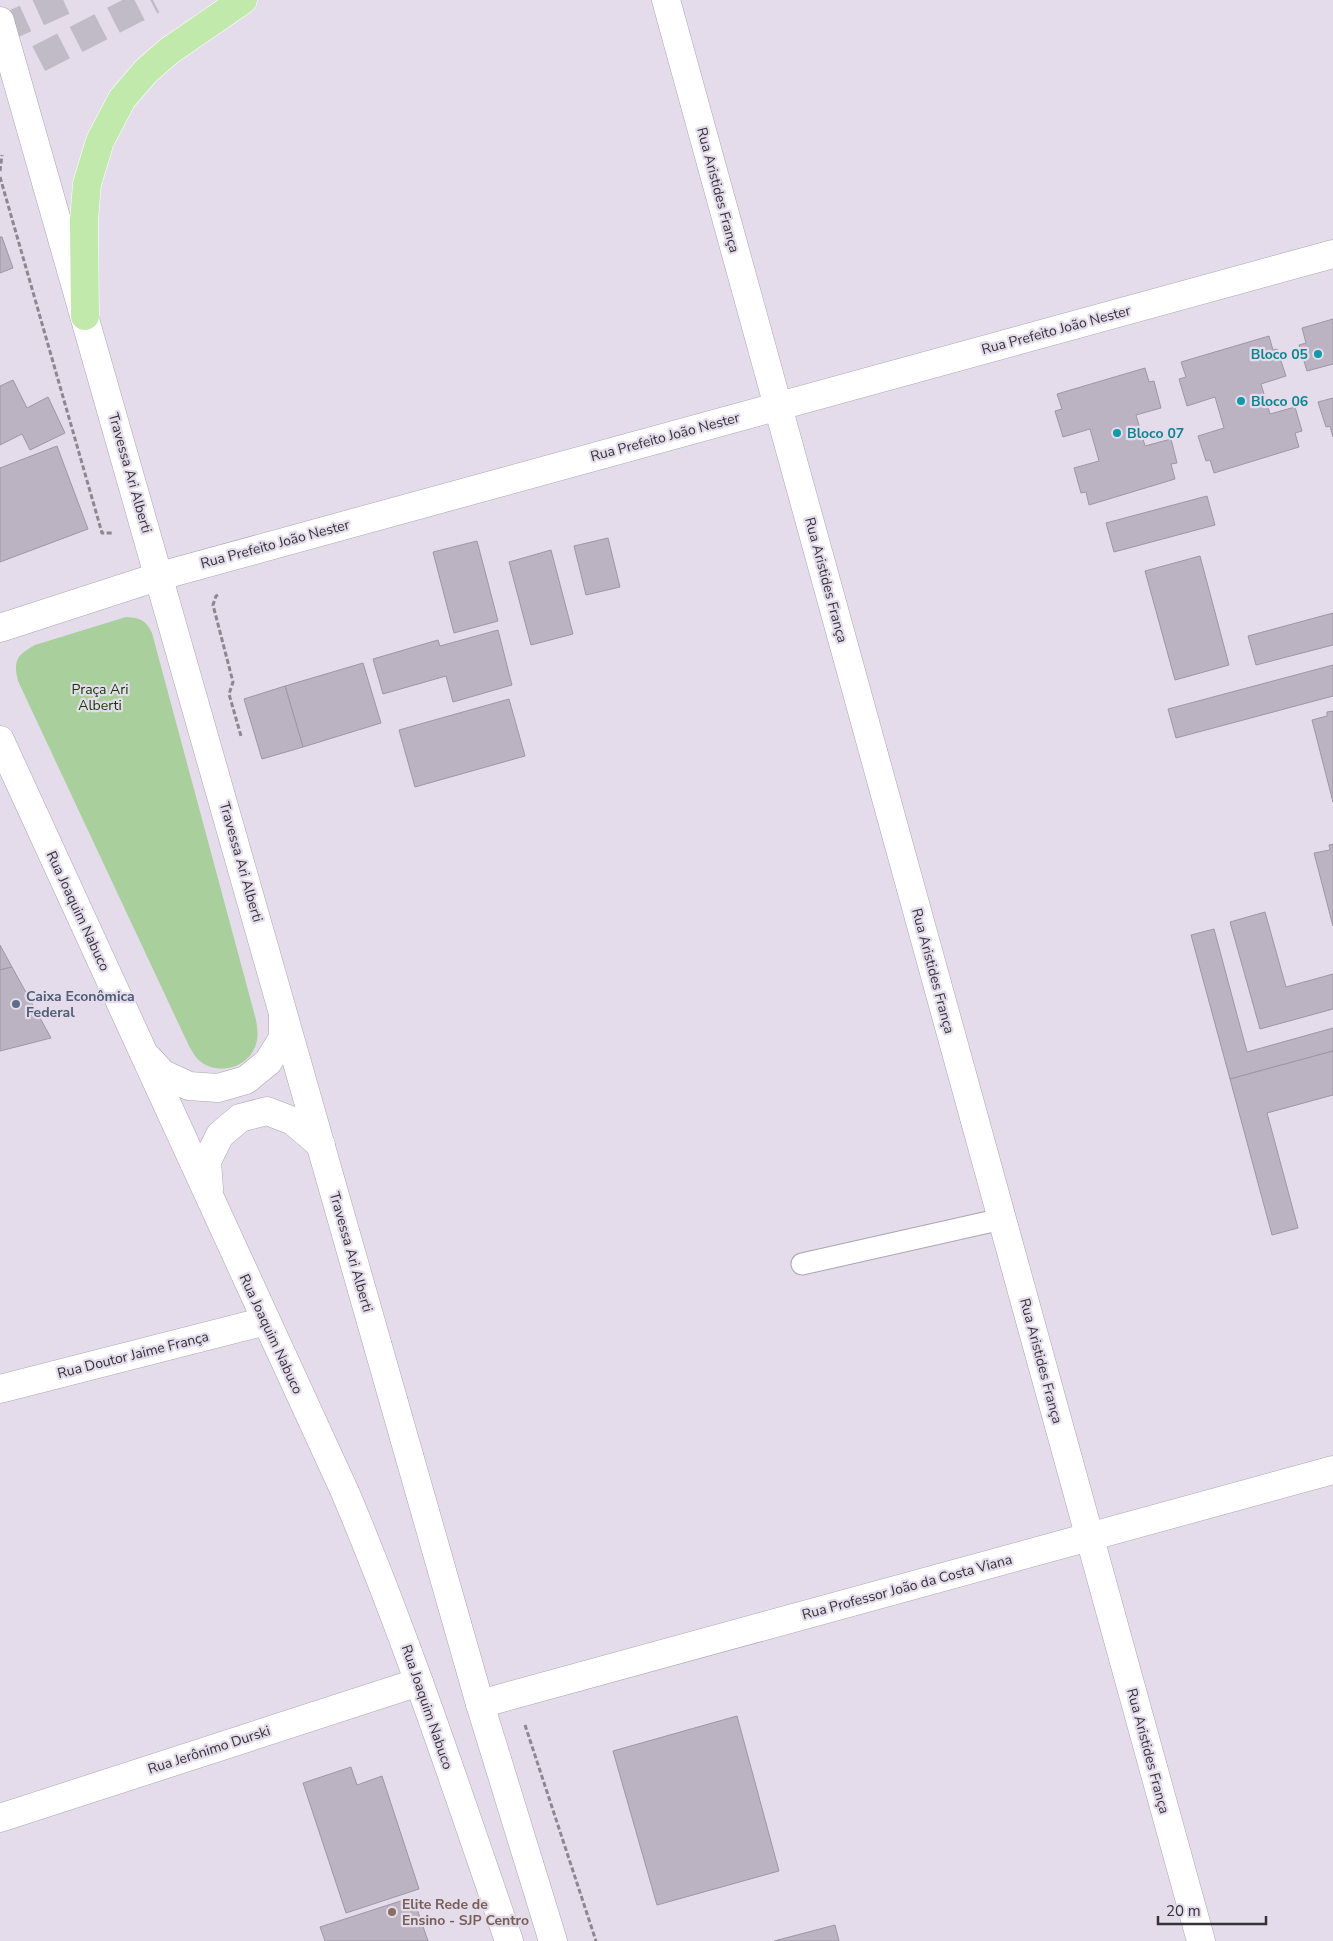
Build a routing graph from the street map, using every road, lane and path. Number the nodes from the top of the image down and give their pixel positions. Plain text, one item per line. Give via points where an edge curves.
1 (243, 0) edge
2 (666, 0) edge
3 (0, 21) edge
4 (2, 157) dead end
5 (0, 171) edge
6 (0, 177) edge
7 (1333, 254) edge
8 (85, 316) junction
9 (778, 407) junction
10 (102, 533) dead end
11 (160, 576) junction
12 (222, 593) dead end
13 (0, 628) edge
14 (219, 634) dead end
15 (0, 741) edge
16 (283, 1011) junction
17 (143, 1053) junction
18 (321, 1145) junction
19 (209, 1198) junction
20 (1002, 1218) junction
21 (802, 1264) dead end
22 (266, 1321) junction
23 (0, 1389) edge
24 (1333, 1470) edge
25 (1089, 1537) junction
26 (419, 1682) junction
27 (480, 1704) junction
28 (526, 1728) dead end
29 (0, 1818) edge
30 (508, 1941) edge
31 (553, 1941) edge
32 (596, 1941) edge
33 (1201, 1941) edge

1 - 8 main road via 146,71 122,100 100,141 87,184
2 - 9 street, Rua Aristides França
3 - 8 street, Travessa Ari Alberti
4 - 5 path
6 - 10 path
7 - 9 street, Rua Prefeito João Nester
8 - 11 street, Travessa Ari Alberti
9 - 11 street, Rua Prefeito João Nester
9 - 20 street, Rua Aristides França
11 - 13 street, Rua Prefeito João Nester
11 - 16 street, Travessa Ari Alberti
12 - 14 path via 216,596 212,605
15 - 17 street, Rua Joaquim Nabuco
16 - 17 street via 283,1038 268,1062 246,1080 218,1088 189,1086 163,1074
16 - 18 street, Travessa Ari Alberti
17 - 19 street, Rua Joaquim Nabuco
18 - 19 street via 293,1121 267,1111 240,1118 220,1135 206,1161
18 - 27 street, Travessa Ari Alberti
19 - 22 street, Rua Joaquim Nabuco
20 - 21 lane
20 - 25 street, Rua Aristides França
22 - 23 street, Rua Doutor Jaime França
22 - 26 street, Rua Joaquim Nabuco via 367,1543
24 - 25 street, Rua Professor João da Costa Viana
25 - 27 street, Rua Professor João da Costa Viana
25 - 33 street, Rua Aristides França
26 - 29 street, Rua Jerônimo Durski
26 - 30 street, Rua Joaquim Nabuco
27 - 31 street
28 - 32 path

